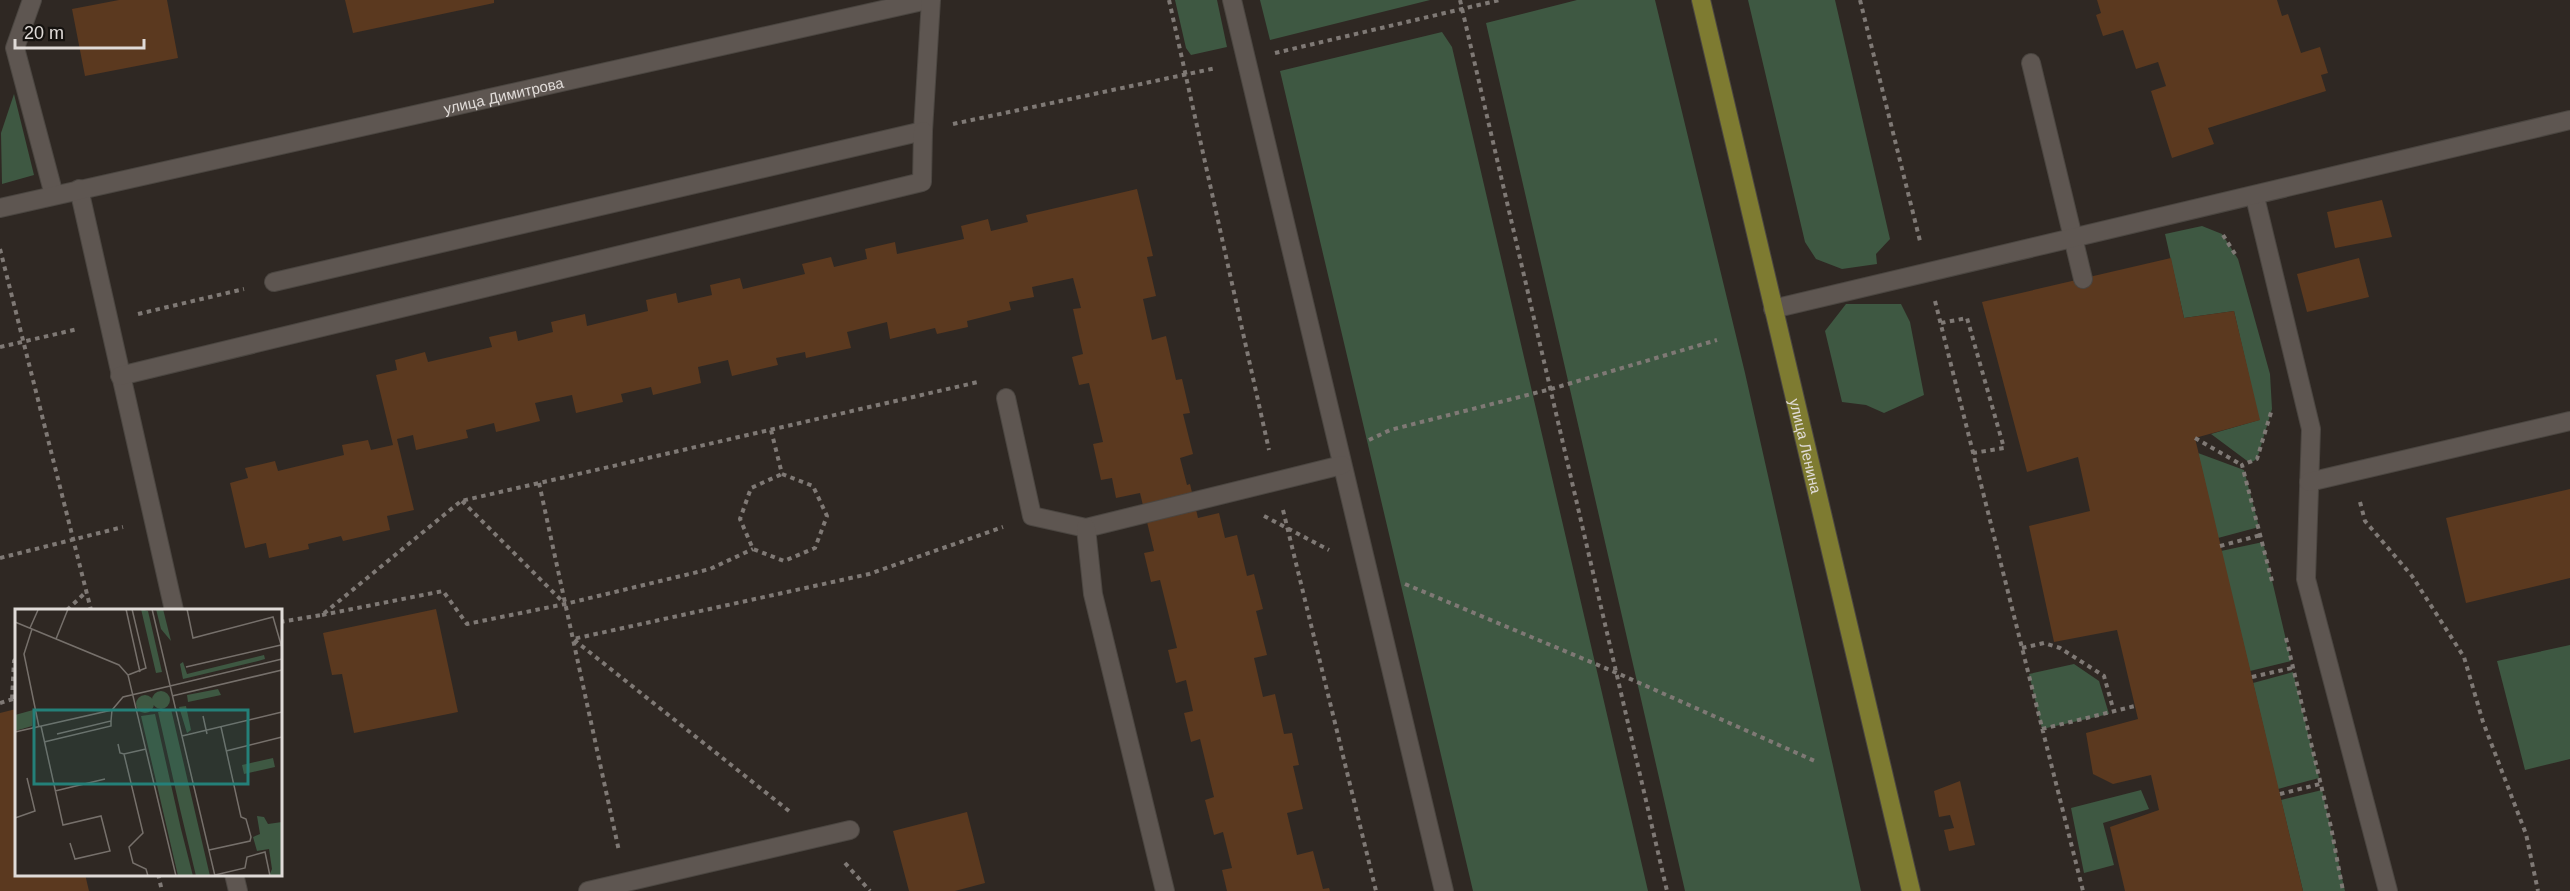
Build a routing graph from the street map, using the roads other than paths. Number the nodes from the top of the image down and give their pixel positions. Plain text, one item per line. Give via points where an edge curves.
1 (32, 0) edge
2 (929, 0) edge
3 (1232, 0) edge
4 (1701, 0) edge
5 (2031, 63) dead end
6 (2570, 120) edge
7 (923, 131) junction
8 (79, 189) junction
9 (54, 195) junction
10 (2255, 197) junction
11 (0, 208) edge
12 (2072, 237) junction
13 (2083, 279) dead end
14 (274, 282) dead end
15 (1773, 309) junction
16 (120, 376) junction
17 (1006, 398) road end
18 (2570, 421) edge
19 (1341, 456) junction
20 (2309, 482) junction
21 (1086, 528) junction
22 (174, 609) edge
23 (850, 830) dead end
24 (234, 876) edge
25 (238, 891) edge
26 (588, 891) edge
27 (1165, 891) edge
28 (1444, 891) edge
29 (1911, 891) edge
30 (2388, 891) edge

1 - 9 street via 15,48
2 - 7 street
2 - 8 street, улица Димитрова
3 - 19 street
4 - 15 main road, улица Ленина
5 - 12 street
6 - 10 street
7 - 14 street
7 - 16 street via 922,182
8 - 9 street, улица Димитрова
8 - 16 street
9 - 11 street, улица Димитрова
10 - 12 street
10 - 20 street via 2311,429
12 - 13 street
12 - 15 street
15 - 29 main road, улица Ленина
16 - 22 street
17 - 21 street via 1032,516
18 - 20 street
19 - 21 street via 1276,480
19 - 28 street
20 - 30 street via 2306,579
21 - 27 street via 1093,594
23 - 26 street
24 - 25 street

